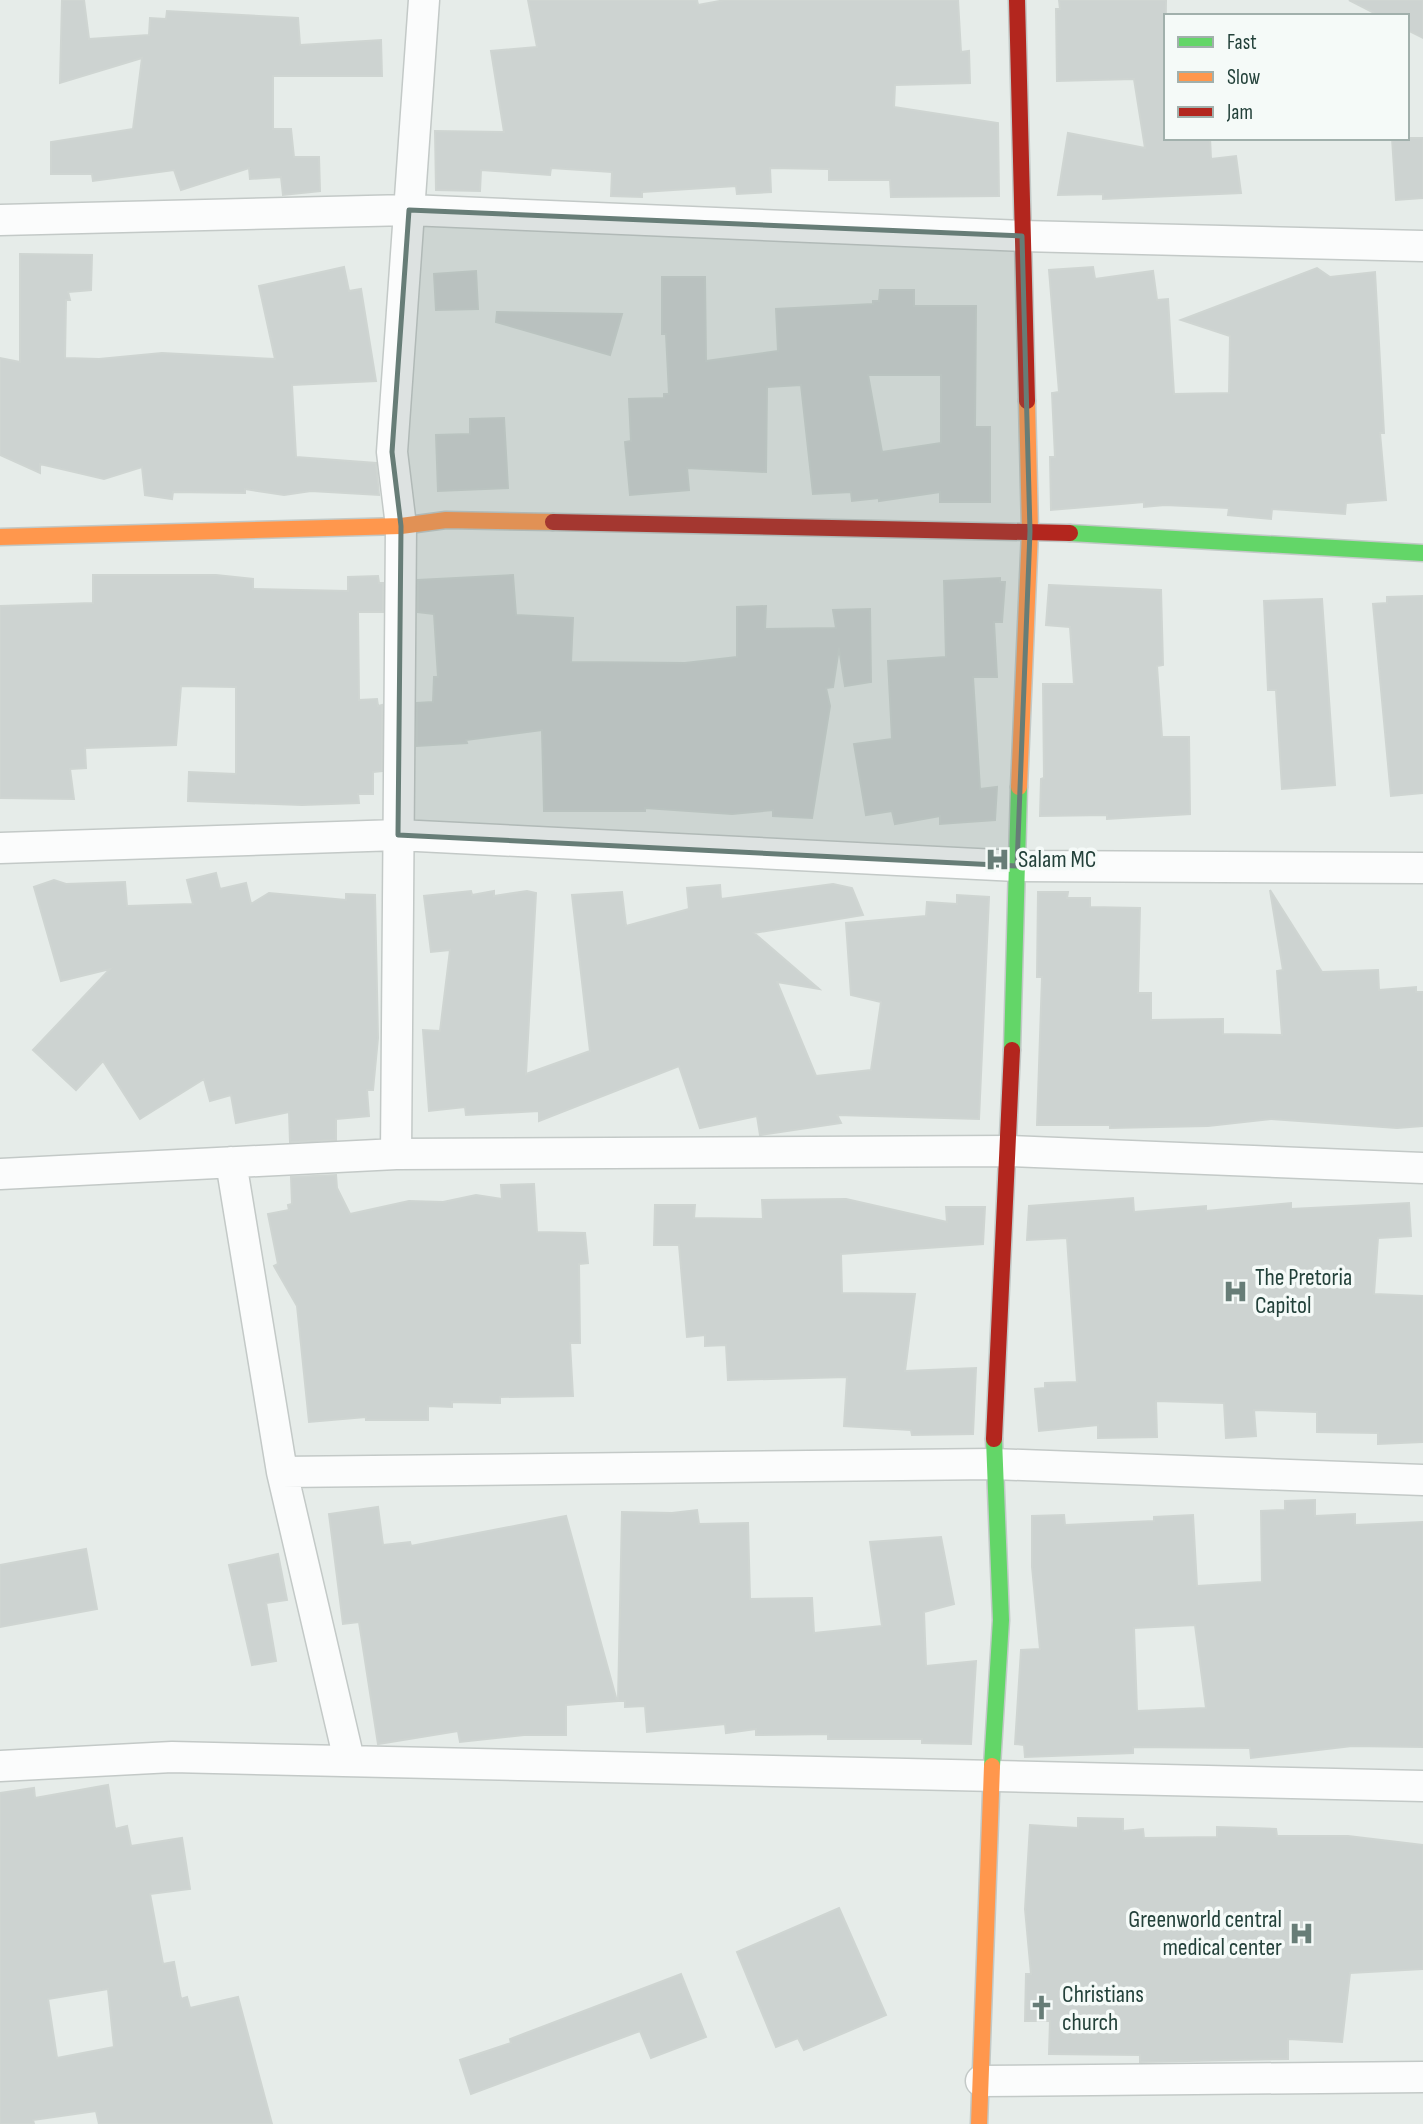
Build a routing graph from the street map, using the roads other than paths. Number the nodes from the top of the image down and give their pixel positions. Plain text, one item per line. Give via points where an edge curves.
1 (424, 0) edge
2 (1017, 0) edge
3 (409, 210) junction
4 (0, 220) edge
5 (1022, 236) junction
6 (1423, 246) edge
7 (401, 526) junction
8 (1030, 531) junction
9 (0, 537) edge
10 (1423, 553) edge
11 (398, 835) junction
12 (0, 848) edge
13 (1017, 866) junction
14 (1423, 868) edge
15 (1010, 1151) junction
16 (396, 1154) junction
17 (231, 1162) junction
18 (1423, 1168) edge
19 (0, 1174) edge
20 (993, 1464) junction
21 (282, 1472) junction
22 (1423, 1479) edge
23 (349, 1760) junction
24 (0, 1766) edge
25 (991, 1774) junction
26 (1423, 1786) edge
27 (1423, 2077) edge
28 (981, 2081) junction
29 (979, 2124) edge

1 - 3 street
2 - 5 street
3 - 4 street
3 - 5 street
3 - 7 street via 392,452
5 - 6 street
5 - 8 street
7 - 8 street via 446,520
7 - 9 street
7 - 11 street
8 - 10 street
8 - 13 street
11 - 12 street
11 - 13 street
11 - 16 street
13 - 14 street
13 - 15 street
15 - 16 street
15 - 18 street
15 - 20 street
16 - 17 street
17 - 19 street
17 - 21 street
20 - 21 street
20 - 22 street
20 - 25 street via 1001,1620
21 - 23 street
23 - 24 street via 172,1756
23 - 25 street
25 - 26 street
25 - 28 street
27 - 28 street
28 - 29 street

